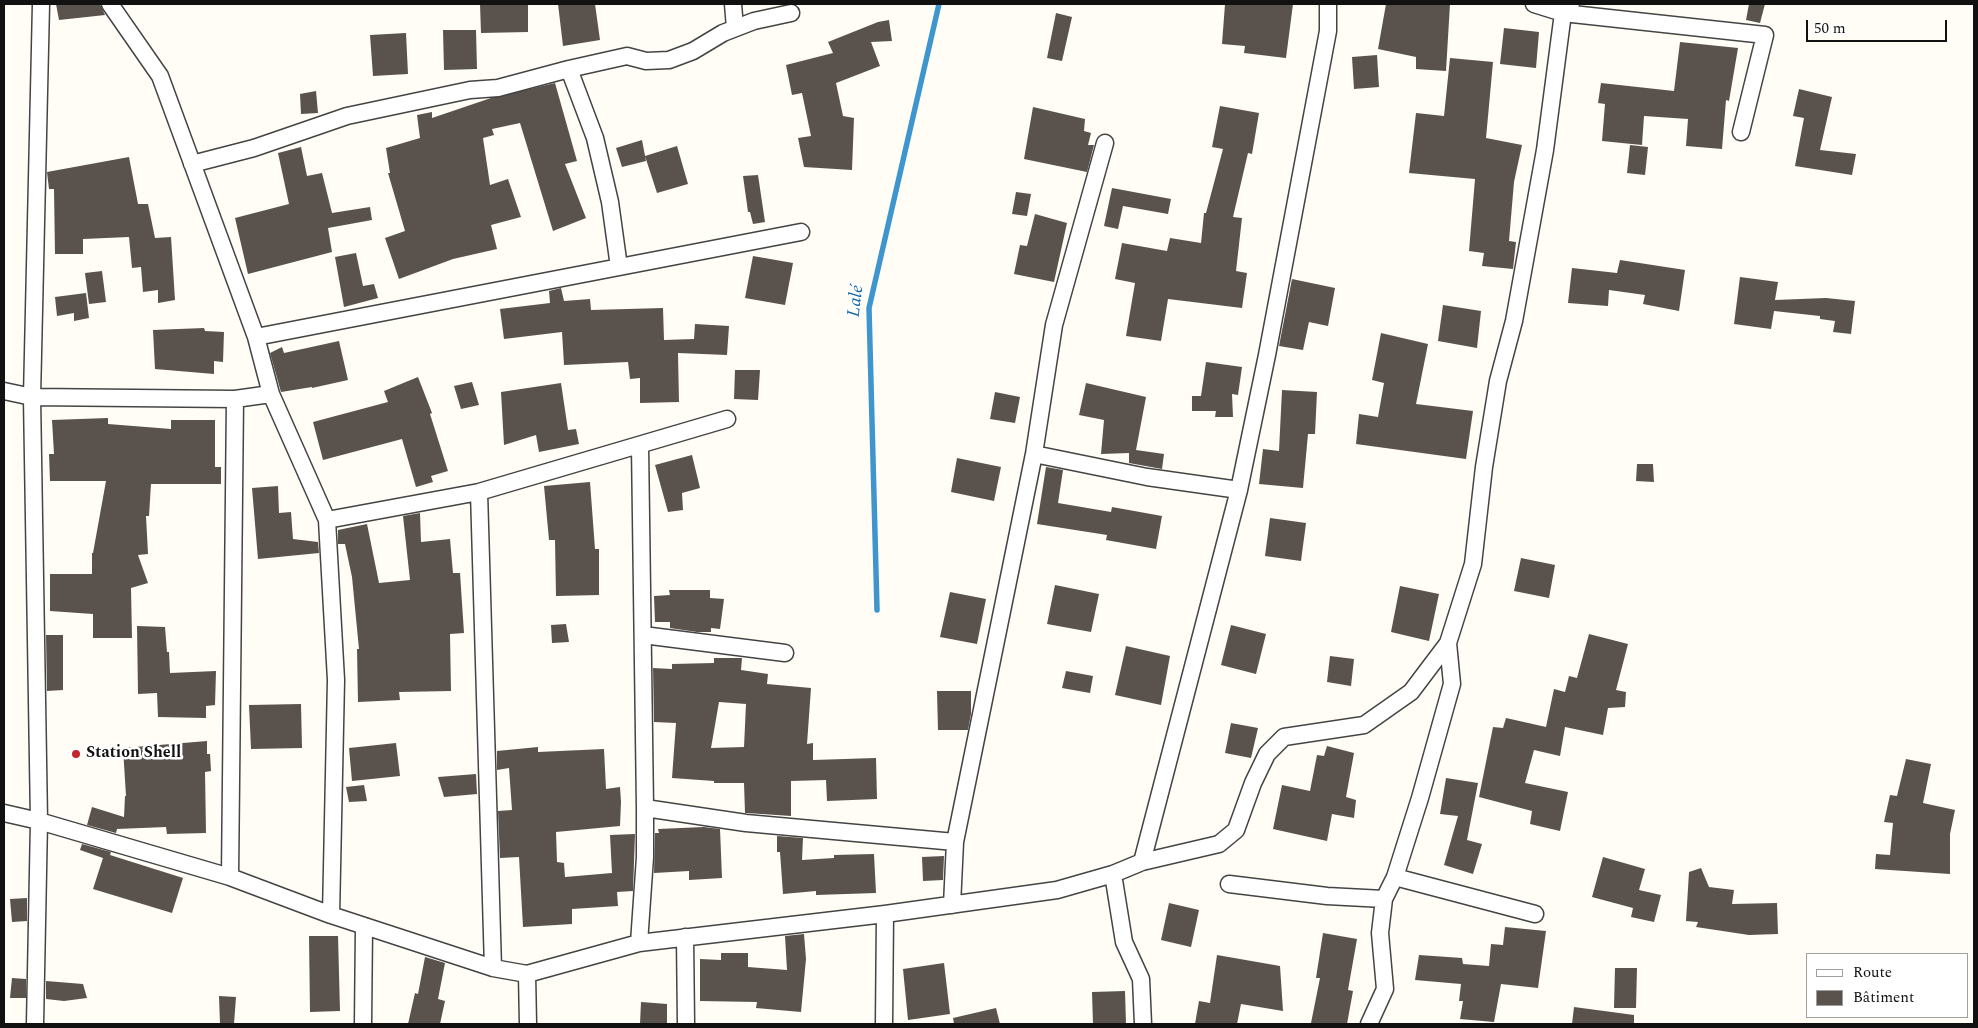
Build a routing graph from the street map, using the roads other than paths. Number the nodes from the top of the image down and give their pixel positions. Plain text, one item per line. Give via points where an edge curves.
1 (41, 4) edge
2 (110, 4) edge
3 (733, 4) edge
4 (1328, 4) edge
5 (1534, 4) edge
6 (1567, 8) edge
7 (791, 13) dead end
8 (735, 28) junction
9 (569, 69) junction
10 (1741, 132) dead end
11 (1105, 143) dead end
12 (192, 164) junction
13 (801, 232) dead end
14 (619, 266) junction
15 (256, 337) junction
16 (4, 390) edge
17 (271, 394) junction
18 (32, 397) junction
19 (235, 399) junction
20 (727, 419) dead end
21 (640, 445) junction
22 (1034, 454) junction
23 (1239, 490) junction
24 (479, 492) junction
25 (327, 520) junction
26 (643, 635) junction
27 (1448, 643) junction
28 (785, 653) dead end
29 (645, 808) junction
30 (4, 813) edge
31 (39, 821) junction
32 (955, 842) junction
33 (1142, 862) junction
34 (1113, 874) junction
35 (230, 877) junction
36 (1395, 877) junction
37 (1229, 884) dead end
38 (1384, 898) junction
39 (952, 905) junction
40 (885, 914) junction
41 (1535, 914) dead end
42 (331, 915) junction
43 (364, 926) junction
44 (685, 937) junction
45 (639, 943) junction
46 (492, 968) junction
47 (527, 974) junction
48 (35, 1024) edge
49 (364, 1024) edge
50 (528, 1024) edge
51 (686, 1024) edge
52 (884, 1024) edge
53 (1143, 1024) edge
54 (1369, 1024) edge

1 - 18 street
2 - 12 street via 160,76
3 - 8 street
4 - 23 street via 1326,40
5 - 6 street
6 - 10 street via 1765,35
6 - 27 street via 1514,321 1498,381 1473,564
7 - 8 street
8 - 9 street via 669,60 646,61 627,56
9 - 12 street via 498,88 470,90 347,116 254,148
9 - 14 street via 595,138 610,202
11 - 22 street via 1054,325
12 - 15 street
13 - 14 street
14 - 15 street
15 - 17 street
16 - 18 street
17 - 19 street
17 - 25 street
18 - 19 street
18 - 31 street
19 - 35 street
20 - 21 street
21 - 24 street
21 - 26 street
22 - 23 street via 1147,477
22 - 32 street
23 - 33 street
24 - 25 street
24 - 46 street
25 - 42 street via 336,680
26 - 28 street
26 - 29 street
27 - 33 street via 1411,692 1364,725 1284,737 1267,754 1252,783 1236,830 1219,844
27 - 36 street via 1452,684
29 - 32 street via 746,823
29 - 45 street
30 - 31 street
31 - 35 street
31 - 48 street
32 - 39 street
33 - 34 street
34 - 39 street via 1057,890
34 - 53 street via 1124,942 1141,979
35 - 42 street
36 - 38 street
36 - 41 street
37 - 38 street via 1326,896
38 - 54 street via 1380,933 1385,989
39 - 40 street
40 - 44 street
40 - 52 street
42 - 43 street
43 - 46 street
43 - 49 street
44 - 45 street
44 - 51 street
45 - 47 street
46 - 47 street
47 - 50 street

